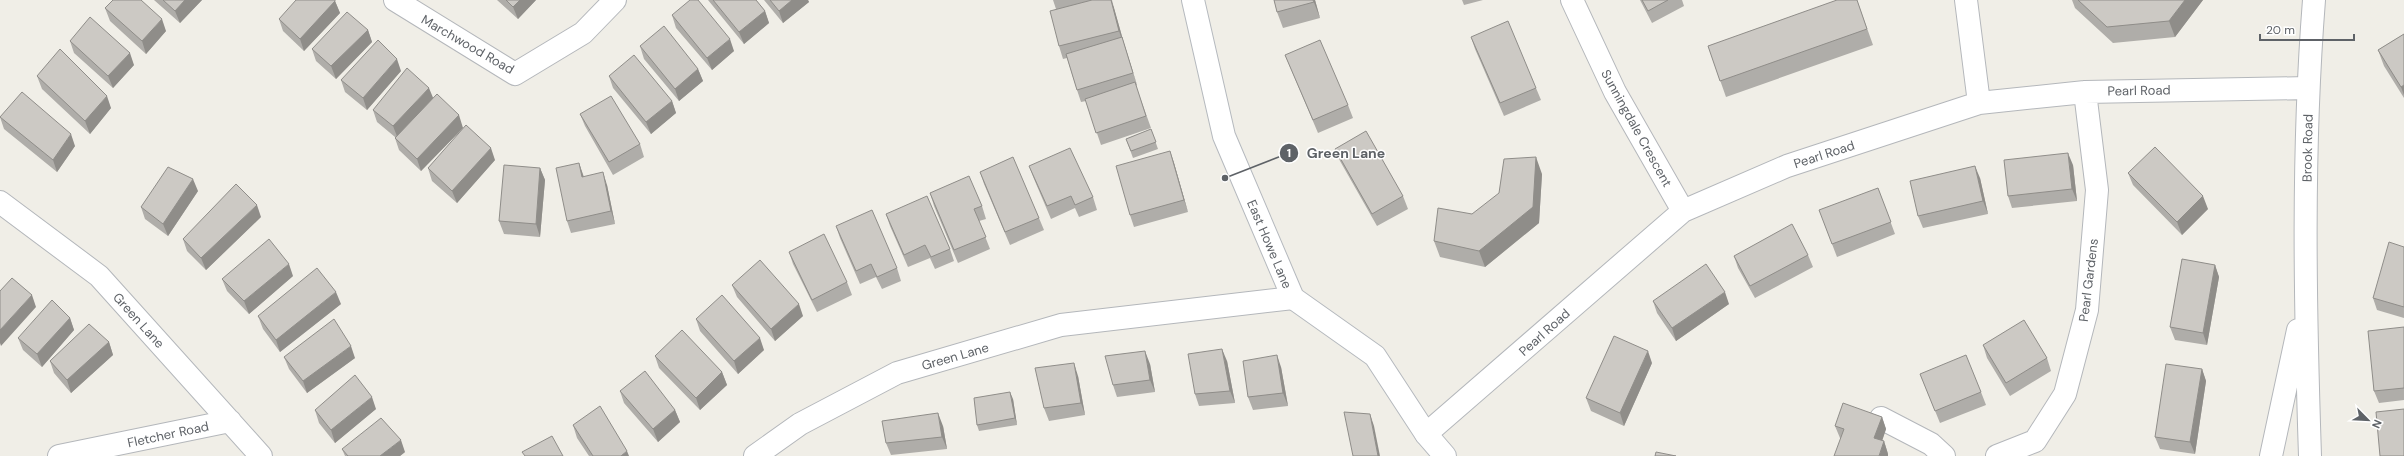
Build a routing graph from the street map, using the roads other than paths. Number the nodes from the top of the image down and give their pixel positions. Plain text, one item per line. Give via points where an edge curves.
1 (395, 0) edge
2 (615, 0) edge
3 (1194, 0) edge
4 (1572, 0) edge
5 (1966, 0) edge
6 (2314, 0) edge
7 (2307, 88) junction
8 (2085, 92) junction
9 (1979, 103) junction
10 (0, 202) edge
11 (1684, 211) junction
12 (2305, 297) junction
13 (1293, 298) junction
14 (1881, 418) edge
15 (230, 421) junction
16 (1426, 434) junction
17 (58, 456) edge
18 (261, 456) edge
19 (755, 456) edge
20 (1445, 456) edge
21 (1944, 456) edge
22 (1997, 456) edge
23 (2271, 456) edge
24 (2310, 456) edge

1 - 2 street, Marchwood Road via 516,74 583,33
3 - 13 street, East Howe Lane via 1224,136
4 - 11 street, Sunningdale Crescent via 1615,92
5 - 9 street
6 - 7 street, Brook Road
7 - 8 street, Pearl Road
7 - 12 street, Brook Road
8 - 9 street, Pearl Road
8 - 22 street, Pearl Gardens via 2097,190 2087,310 2065,394 2034,440
9 - 11 street, Pearl Road via 1787,166
10 - 15 street, Green Lane via 99,276
11 - 16 street, Pearl Road
12 - 23 street, Brook Road
12 - 24 street, Brook Road
13 - 16 street, East Howe Lane via 1375,356
13 - 19 street, Green Lane via 1061,325 897,373 800,424
14 - 21 street via 1931,444
15 - 17 street, Fletcher Road
15 - 18 street, Green Lane
16 - 20 street, East Howe Lane

